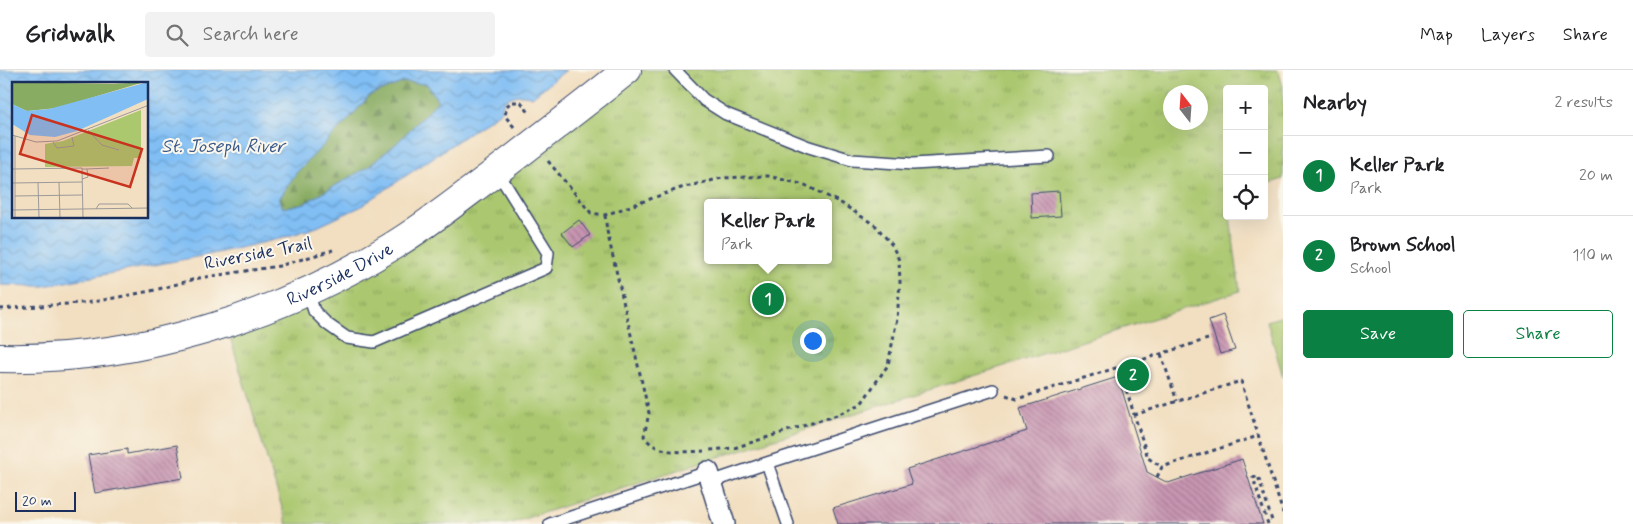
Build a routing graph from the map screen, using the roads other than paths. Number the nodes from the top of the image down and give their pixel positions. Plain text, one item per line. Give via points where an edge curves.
1 (627, 70) edge
2 (675, 70) edge
3 (1049, 156) dead end
4 (496, 171) junction
5 (308, 292) junction
6 (0, 358) edge
7 (994, 390) dead end
8 (767, 463) junction
9 (709, 477) junction
10 (550, 524) edge
11 (724, 524) edge
12 (788, 524) edge

1 - 4 street, Riverside Drive via 522,131
2 - 3 lane via 704,100 726,114 809,148 852,160 912,164
4 - 5 street, Riverside Drive via 393,246
4 - 5 lane via 548,253 546,268 374,342 347,338 327,324 314,311
5 - 6 street, Riverside Drive via 225,324 141,345 79,355
7 - 8 lane
8 - 9 lane
8 - 12 lane
9 - 10 lane
9 - 11 street

